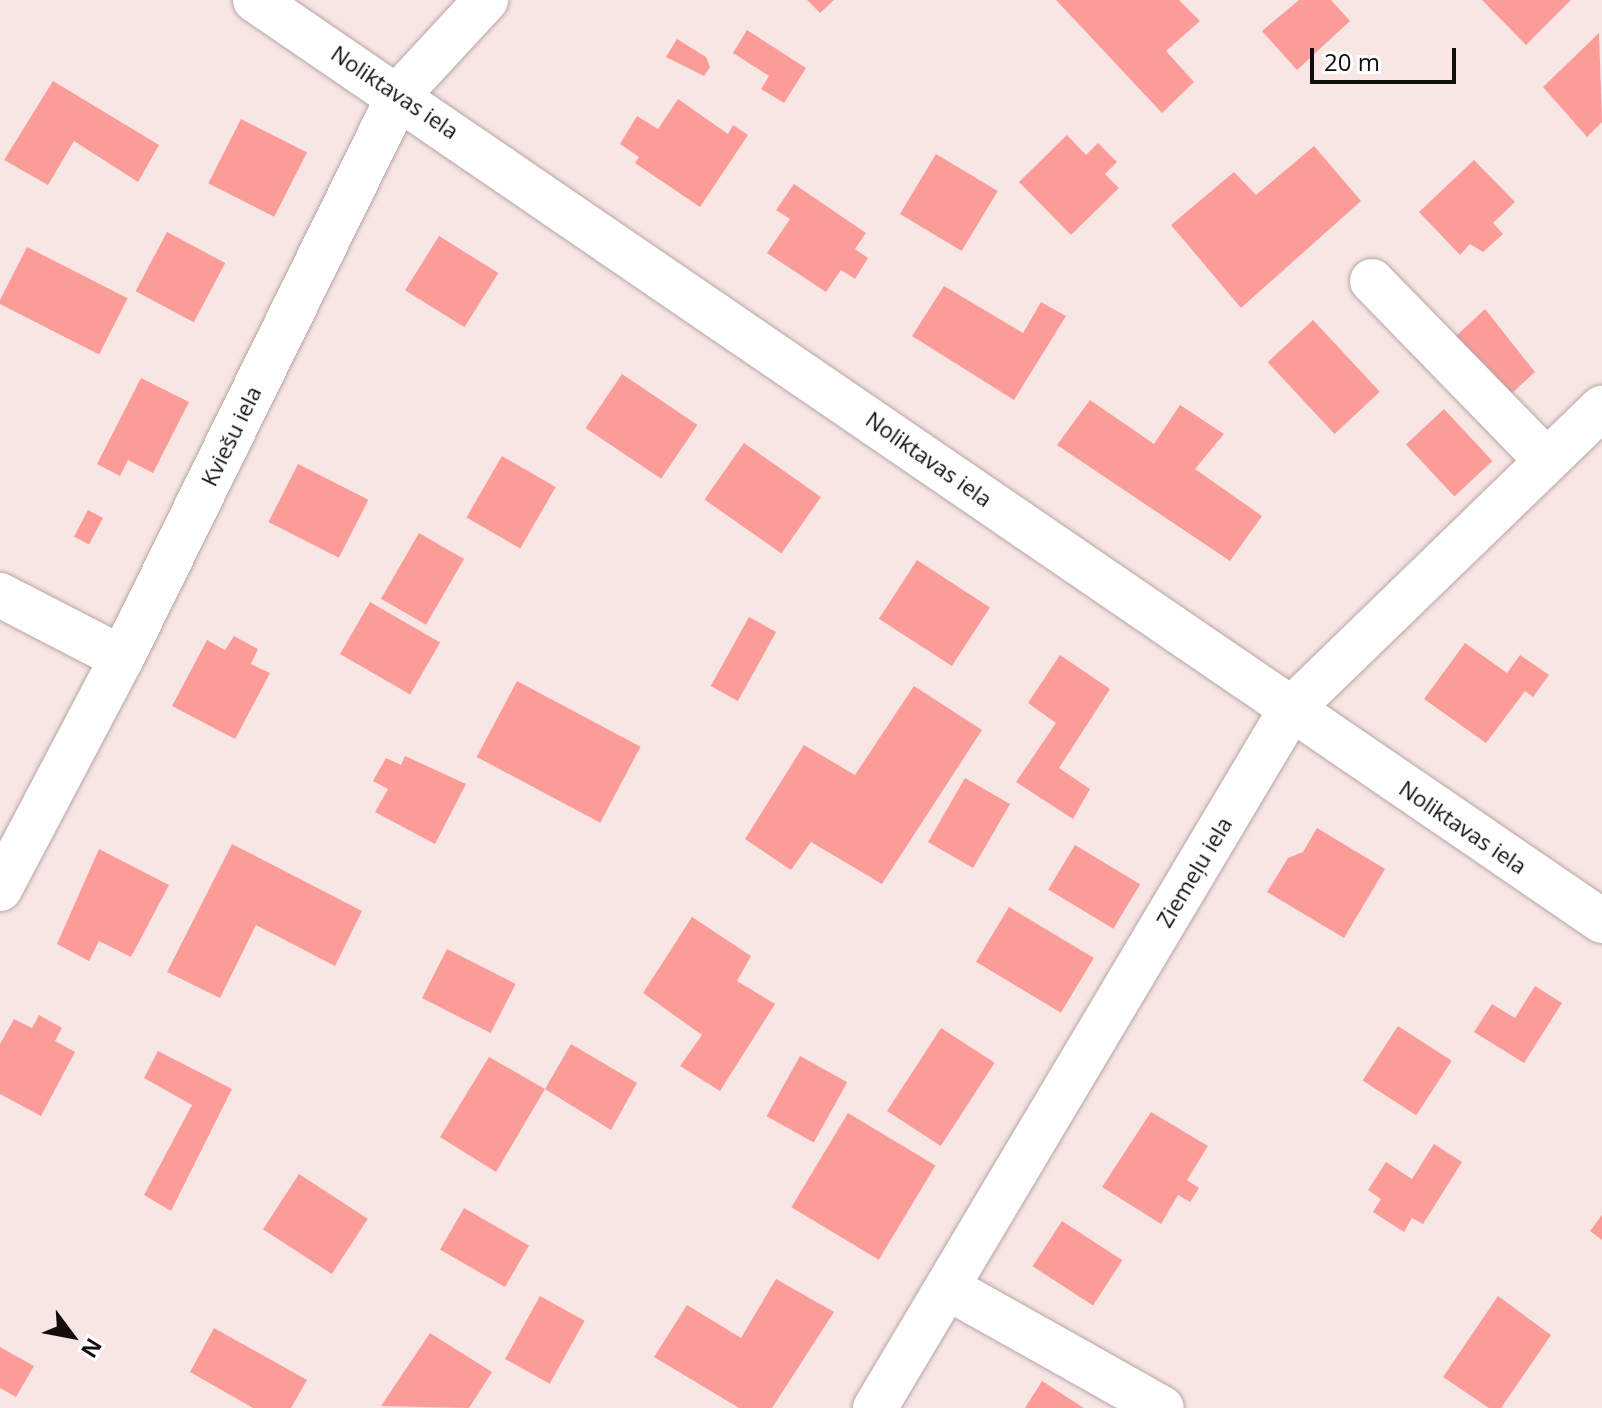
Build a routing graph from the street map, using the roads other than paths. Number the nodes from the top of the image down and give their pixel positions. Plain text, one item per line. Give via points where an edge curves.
1 (255, 0) edge
2 (486, 0) edge
3 (400, 93) junction
4 (1372, 281) dead end
5 (1602, 408) edge
6 (1547, 461) junction
7 (0, 595) edge
8 (122, 658) junction
9 (1291, 709) junction
10 (0, 889) edge
11 (1602, 921) edge
12 (948, 1288) junction
13 (875, 1408) edge
14 (1162, 1408) edge

1 - 3 street, Noliktavas iela
2 - 3 street, Kviešu iela
3 - 8 street, Kviešu iela
3 - 9 street, Noliktavas iela
4 - 6 street
5 - 6 street, Ziemeļu iela
6 - 9 street, Ziemeļu iela
7 - 8 street
8 - 10 street, Kviešu iela
9 - 11 street, Noliktavas iela
9 - 12 street, Ziemeļu iela
12 - 13 street, Ziemeļu iela
12 - 14 street

